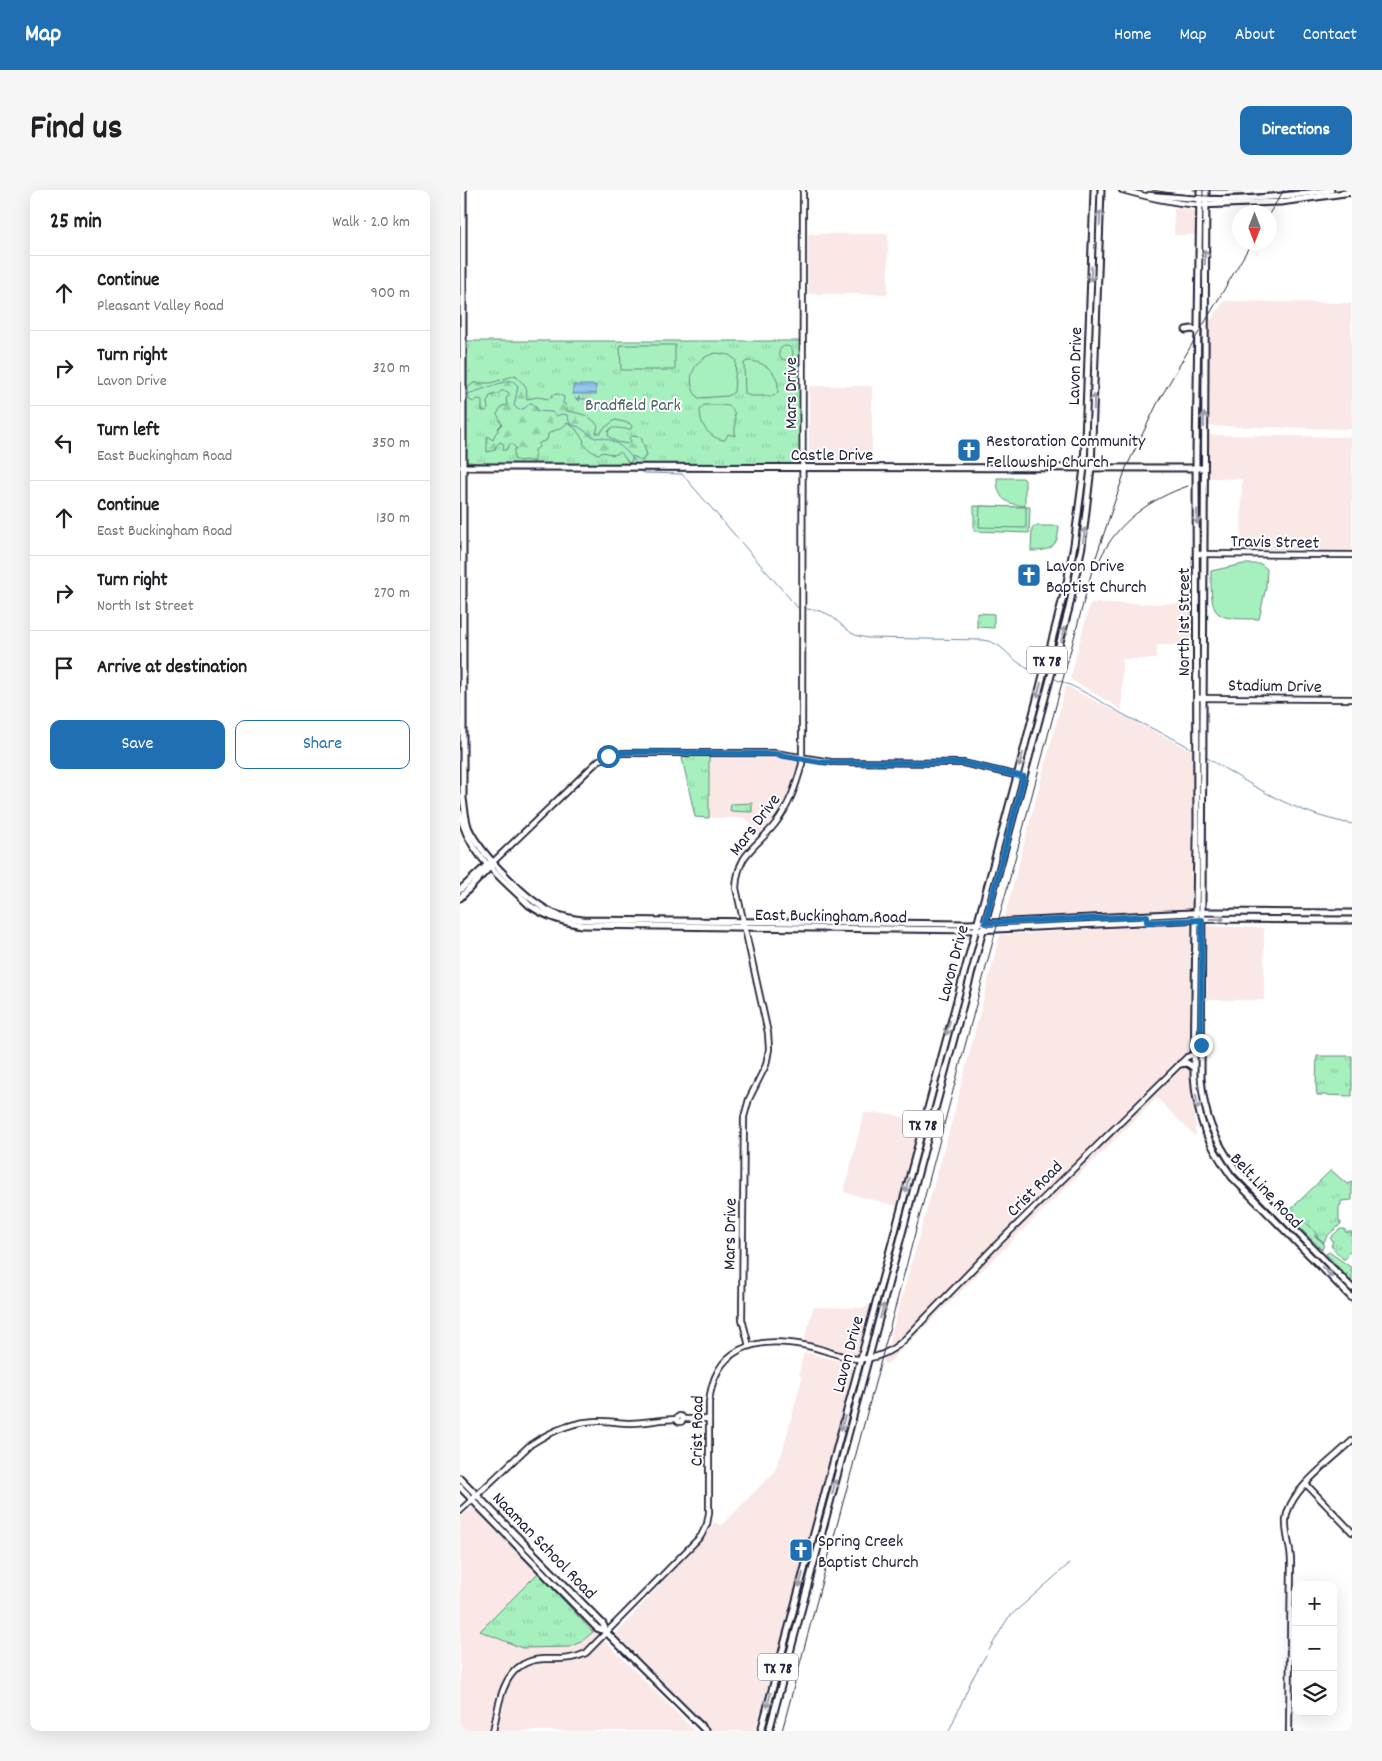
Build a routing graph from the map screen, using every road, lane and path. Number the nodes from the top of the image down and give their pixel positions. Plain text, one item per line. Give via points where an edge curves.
1 (463, 190) edge
2 (803, 190) edge
3 (1094, 190) edge
4 (1101, 190) edge
5 (1122, 190) edge
6 (1200, 190) edge
7 (1206, 190) edge
8 (1331, 190) edge
9 (1352, 192) edge
10 (1252, 201) junction
11 (1199, 202) junction
12 (1206, 202) junction
13 (1186, 330) dead end
14 (1198, 331) junction
15 (1201, 366) junction
16 (462, 369) edge
17 (461, 467) edge
18 (804, 468) junction
19 (1084, 468) junction
20 (1091, 468) junction
21 (1196, 468) junction
22 (1204, 468) junction
23 (1200, 542) junction
24 (461, 546) edge
25 (1200, 554) junction
26 (1352, 555) edge
27 (1072, 558) junction
28 (1074, 585) junction
29 (1197, 598) junction
30 (1204, 598) junction
31 (1059, 616) junction
32 (1067, 617) junction
33 (1200, 698) junction
34 (1352, 699) edge
35 (1196, 723) junction
36 (1202, 749) junction
37 (802, 758) junction
38 (1199, 760) junction
39 (1017, 775) junction
40 (1024, 777) junction
41 (460, 813) edge
42 (1199, 858) junction
43 (490, 864) junction
44 (460, 890) edge
45 (460, 898) edge
46 (1266, 912) junction
47 (1195, 913) junction
48 (1202, 913) junction
49 (1352, 914) edge
50 (1103, 918) junction
51 (1147, 919) junction
52 (1195, 920) junction
53 (1202, 920) junction
54 (1247, 920) junction
55 (1352, 920) edge
56 (985, 923) junction
57 (976, 924) junction
58 (1103, 924) junction
59 (744, 925) junction
60 (975, 930) junction
61 (984, 930) junction
62 (1202, 994) junction
63 (1194, 995) junction
64 (1201, 1053) junction
65 (1194, 1054) junction
66 (1180, 1064) junction
67 (1194, 1068) junction
68 (914, 1157) junction
69 (922, 1159) junction
70 (1352, 1288) edge
71 (1352, 1298) edge
72 (748, 1346) junction
73 (869, 1358) junction
74 (860, 1359) junction
75 (709, 1419) junction
76 (1352, 1441) edge
77 (460, 1478) edge
78 (1306, 1484) junction
79 (460, 1487) edge
80 (477, 1496) junction
81 (472, 1500) junction
82 (460, 1511) edge
83 (816, 1523) junction
84 (824, 1525) junction
85 (1352, 1532) edge
86 (795, 1603) junction
87 (803, 1604) junction
88 (608, 1633) junction
89 (777, 1671) junction
90 (784, 1673) junction
91 (493, 1731) edge
92 (706, 1731) edge
93 (761, 1731) edge
94 (769, 1731) edge
95 (1288, 1731) edge

1 - 16 main road
2 - 18 street, Mars Drive
3 -> 19 main road, Lavon Drive / TX 78
20 -> 4 main road, Lavon Drive / TX 78
5 - 11 street via 1160,201
6 - 11 main road, North 1st Street
7 - 12 main road, North 1st Street
8 - 10 main road
9 - 10 main road via 1300,200
10 - 12 main road
11 - 12 main road
11 - 14 main road, North 1st Street
15 -> 12 main road, North 1st Street
13 - 14 main road
14 - 15 main road, North 1st Street
15 - 21 main road, North 1st Street
22 -> 15 main road, North 1st Street
16 - 17 main road
17 - 18 main road, Castle Drive
17 - 24 main road
18 - 19 main road, Castle Drive
18 - 37 street, Mars Drive
19 - 20 main road, Castle Drive
19 - 27 main road, Lavon Drive / TX 78
20 - 21 main road, Castle Drive
28 -> 20 main road, Lavon Drive / TX 78 via 1087,514
21 - 22 main road, Castle Drive
21 -> 23 main road, North 1st Street
22 - 23 main road, North 1st Street
23 - 25 main road, North 1st Street
24 - 43 main road via 464,799 469,828
25 - 26 street, Travis Street
25 - 29 main road, North 1st Street
25 - 30 main road, North 1st Street
27 - 28 main road via 1076,564
27 - 31 main road, Lavon Drive / TX 78
28 - 32 main road, Lavon Drive / TX 78
29 - 30 main road
29 - 33 main road, North 1st Street
30 - 33 main road, North 1st Street
31 - 32 main road
31 -> 39 main road, Lavon Drive / TX 78
40 -> 32 main road, Lavon Drive / TX 78
33 - 34 street, Stadium Drive
33 - 35 main road, North 1st Street
33 - 36 main road, North 1st Street
35 - 36 main road
35 - 38 main road, North 1st Street
36 - 38 main road, North 1st Street
37 - 39 street via 831,762 964,763
37 - 43 street via 730,753 622,753 608,756 587,770
37 - 59 street, Mars Drive via 790,801 775,824 740,864 736,888
38 - 42 main road, North 1st Street
39 - 40 street
39 - 57 main road, Lavon Drive / TX 78
40 - 56 main road, Lavon Drive / TX 78
41 - 43 main road via 472,845
42 - 47 main road, North 1st Street
42 - 48 main road, North 1st Street
43 - 44 main road
43 - 45 main road
43 - 59 main road, East Buckingham Road via 538,911 570,924
46 - 48 main road, East Buckingham Road
46 - 49 main road, East Buckingham Road
46 - 54 main road via 1250,916
47 - 48 main road, East Buckingham Road
47 - 51 main road, East Buckingham Road
47 - 52 main road, North 1st Street
48 - 53 main road, North 1st Street
50 - 51 main road, East Buckingham Road
50 - 56 main road, East Buckingham Road
50 - 58 main road
51 - 52 main road, East Buckingham Road
51 - 58 main road, East Buckingham Road
52 - 53 main road, East Buckingham Road
52 - 63 main road, North 1st Street
53 -> 54 main road, East Buckingham Road
53 - 62 main road, North 1st Street
54 - 55 main road, East Buckingham Road
56 - 57 main road, East Buckingham Road
56 - 61 main road, Lavon Drive / TX 78
57 - 59 main road, East Buckingham Road
57 - 60 main road, Lavon Drive / TX 78
58 - 61 main road, East Buckingham Road
59 - 60 main road, East Buckingham Road
59 - 72 street, Mars Drive via 769,1049 766,1065 744,1117 742,1319
60 - 61 main road, East Buckingham Road
60 -> 68 main road, Lavon Drive / TX 78
61 - 69 main road, Lavon Drive / TX 78
62 - 63 main road
62 - 64 main road, North 1st Street
63 - 65 main road, North 1st Street
64 - 65 street, Crist Road
64 - 70 main road, Belt Line Road via 1205,1110 1221,1149 1236,1170
65 - 66 street, Crist Road
65 - 67 main road, Belt Line Road
66 - 67 main road via 1187,1063
66 - 73 street, Crist Road via 897,1346
67 -> 71 main road, Belt Line Road via 1198,1111 1215,1154 1232,1177
68 - 69 main road
68 -> 74 main road, Lavon Drive / TX 78
73 -> 69 main road, Lavon Drive / TX 78
72 - 74 street, Crist Road via 767,1342 803,1345
72 - 75 street, Crist Road via 732,1354 717,1370 710,1386
73 - 74 street, Crist Road
84 -> 73 main road, Lavon Drive / TX 78
74 -> 83 main road, Lavon Drive / TX 78
75 - 80 street via 629,1423 596,1421 560,1429 530,1445
75 - 88 street, Crist Road via 709,1513 704,1531
76 - 78 street
77 - 80 main road, Naaman School Road
78 - 85 street
78 - 95 street via 1293,1497 1286,1516 1292,1562
79 - 81 main road, Naaman School Road
80 - 81 street
80 - 88 main road, Naaman School Road via 603,1624
81 - 82 street
81 - 88 main road, Naaman School Road via 597,1628
83 - 84 main road
83 -> 86 main road, Lavon Drive / TX 78
84 - 87 main road, Lavon Drive / TX 78
86 - 87 main road
86 - 89 main road, Lavon Drive / TX 78
87 - 90 main road, Lavon Drive / TX 78
88 - 91 street, Crist Road via 578,1657 541,1659 520,1665 503,1688
88 - 92 main road, Naaman School Road
89 - 90 main road
89 -> 93 main road, Lavon Drive / TX 78
90 - 94 main road, Lavon Drive / TX 78

